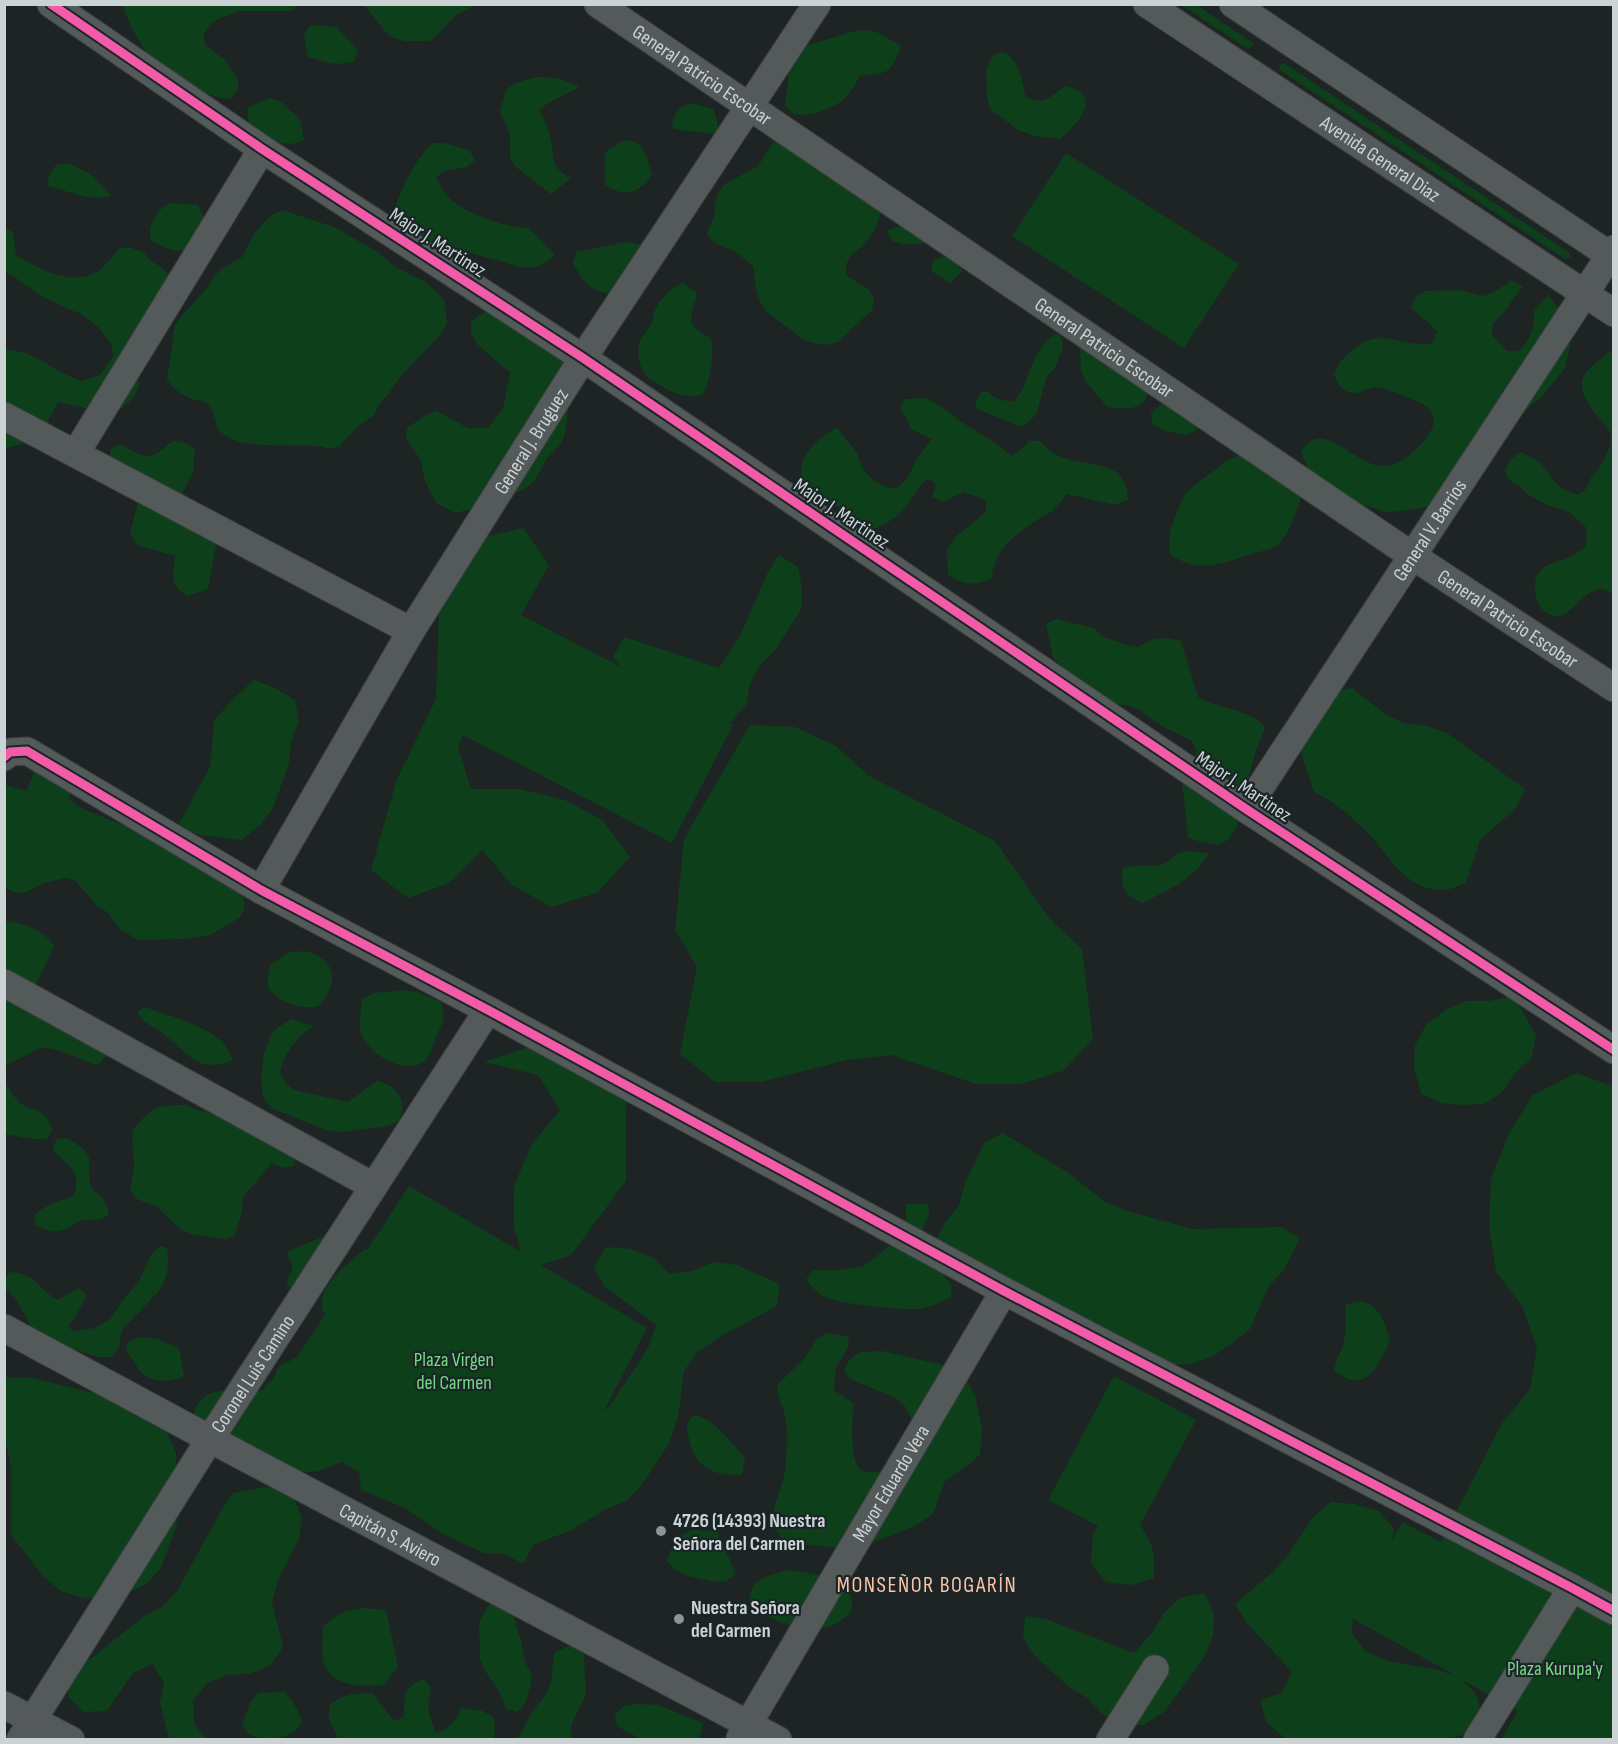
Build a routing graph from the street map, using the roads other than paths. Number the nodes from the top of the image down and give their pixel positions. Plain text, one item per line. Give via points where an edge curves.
1 (51, 4) edge
2 (598, 4) edge
3 (817, 4) edge
4 (1147, 4) edge
5 (1233, 4) edge
6 (749, 106) junction
7 (262, 149) junction
8 (1612, 254) edge
9 (1584, 294) junction
10 (1614, 313) edge
11 (583, 358) junction
12 (4, 416) edge
13 (76, 453) junction
14 (1411, 555) junction
15 (411, 631) junction
16 (1614, 688) edge
17 (4, 757) edge
18 (1246, 809) junction
19 (261, 890) junction
20 (4, 983) edge
21 (488, 1010) junction
22 (1614, 1050) edge
23 (373, 1186) junction
24 (1004, 1291) junction
25 (4, 1328) edge
26 (210, 1439) junction
27 (1572, 1588) junction
28 (1614, 1611) edge
29 (1155, 1669) dead end
30 (4, 1705) edge
31 (26, 1730) edge
32 (744, 1732) edge
33 (71, 1740) edge
34 (778, 1740) edge
35 (1110, 1740) edge
36 (1477, 1740) edge

1 - 7 street, Major J. Martinez
2 - 6 street, General Patricio Escobar
3 - 6 street, General J. Bruguez
4 - 9 street, Avenida General Diaz
5 - 8 street
6 - 11 street, General J. Bruguez
6 - 14 street, General Patricio Escobar
7 - 11 street, Major J. Martinez
7 - 13 street
8 - 9 street, General V. Barrios
9 - 10 street, Avenida General Diaz
9 - 14 street, General V. Barrios
11 - 15 street, General J. Bruguez
11 - 18 street, Major J. Martinez
12 - 13 street
13 - 15 street
14 - 16 street, General Patricio Escobar
14 - 18 street, General V. Barrios
15 - 19 street, General J. Bruguez
17 - 19 street via 10,752 27,751
18 - 22 street, Major J. Martinez
19 - 21 street
20 - 23 street
21 - 23 street, Coronel Luis Camino
21 - 24 street
23 - 26 street, Coronel Luis Camino
24 - 27 street
24 - 32 street, Mayor Eduardo Vera
25 - 26 street, Capitán S. Aviero
26 - 31 street, Coronel Luis Camino
26 - 32 street, Capitán S. Aviero
27 - 28 street
27 - 36 street
29 - 35 street
30 - 31 street
31 - 33 street
32 - 34 street, Capitán S. Aviero

